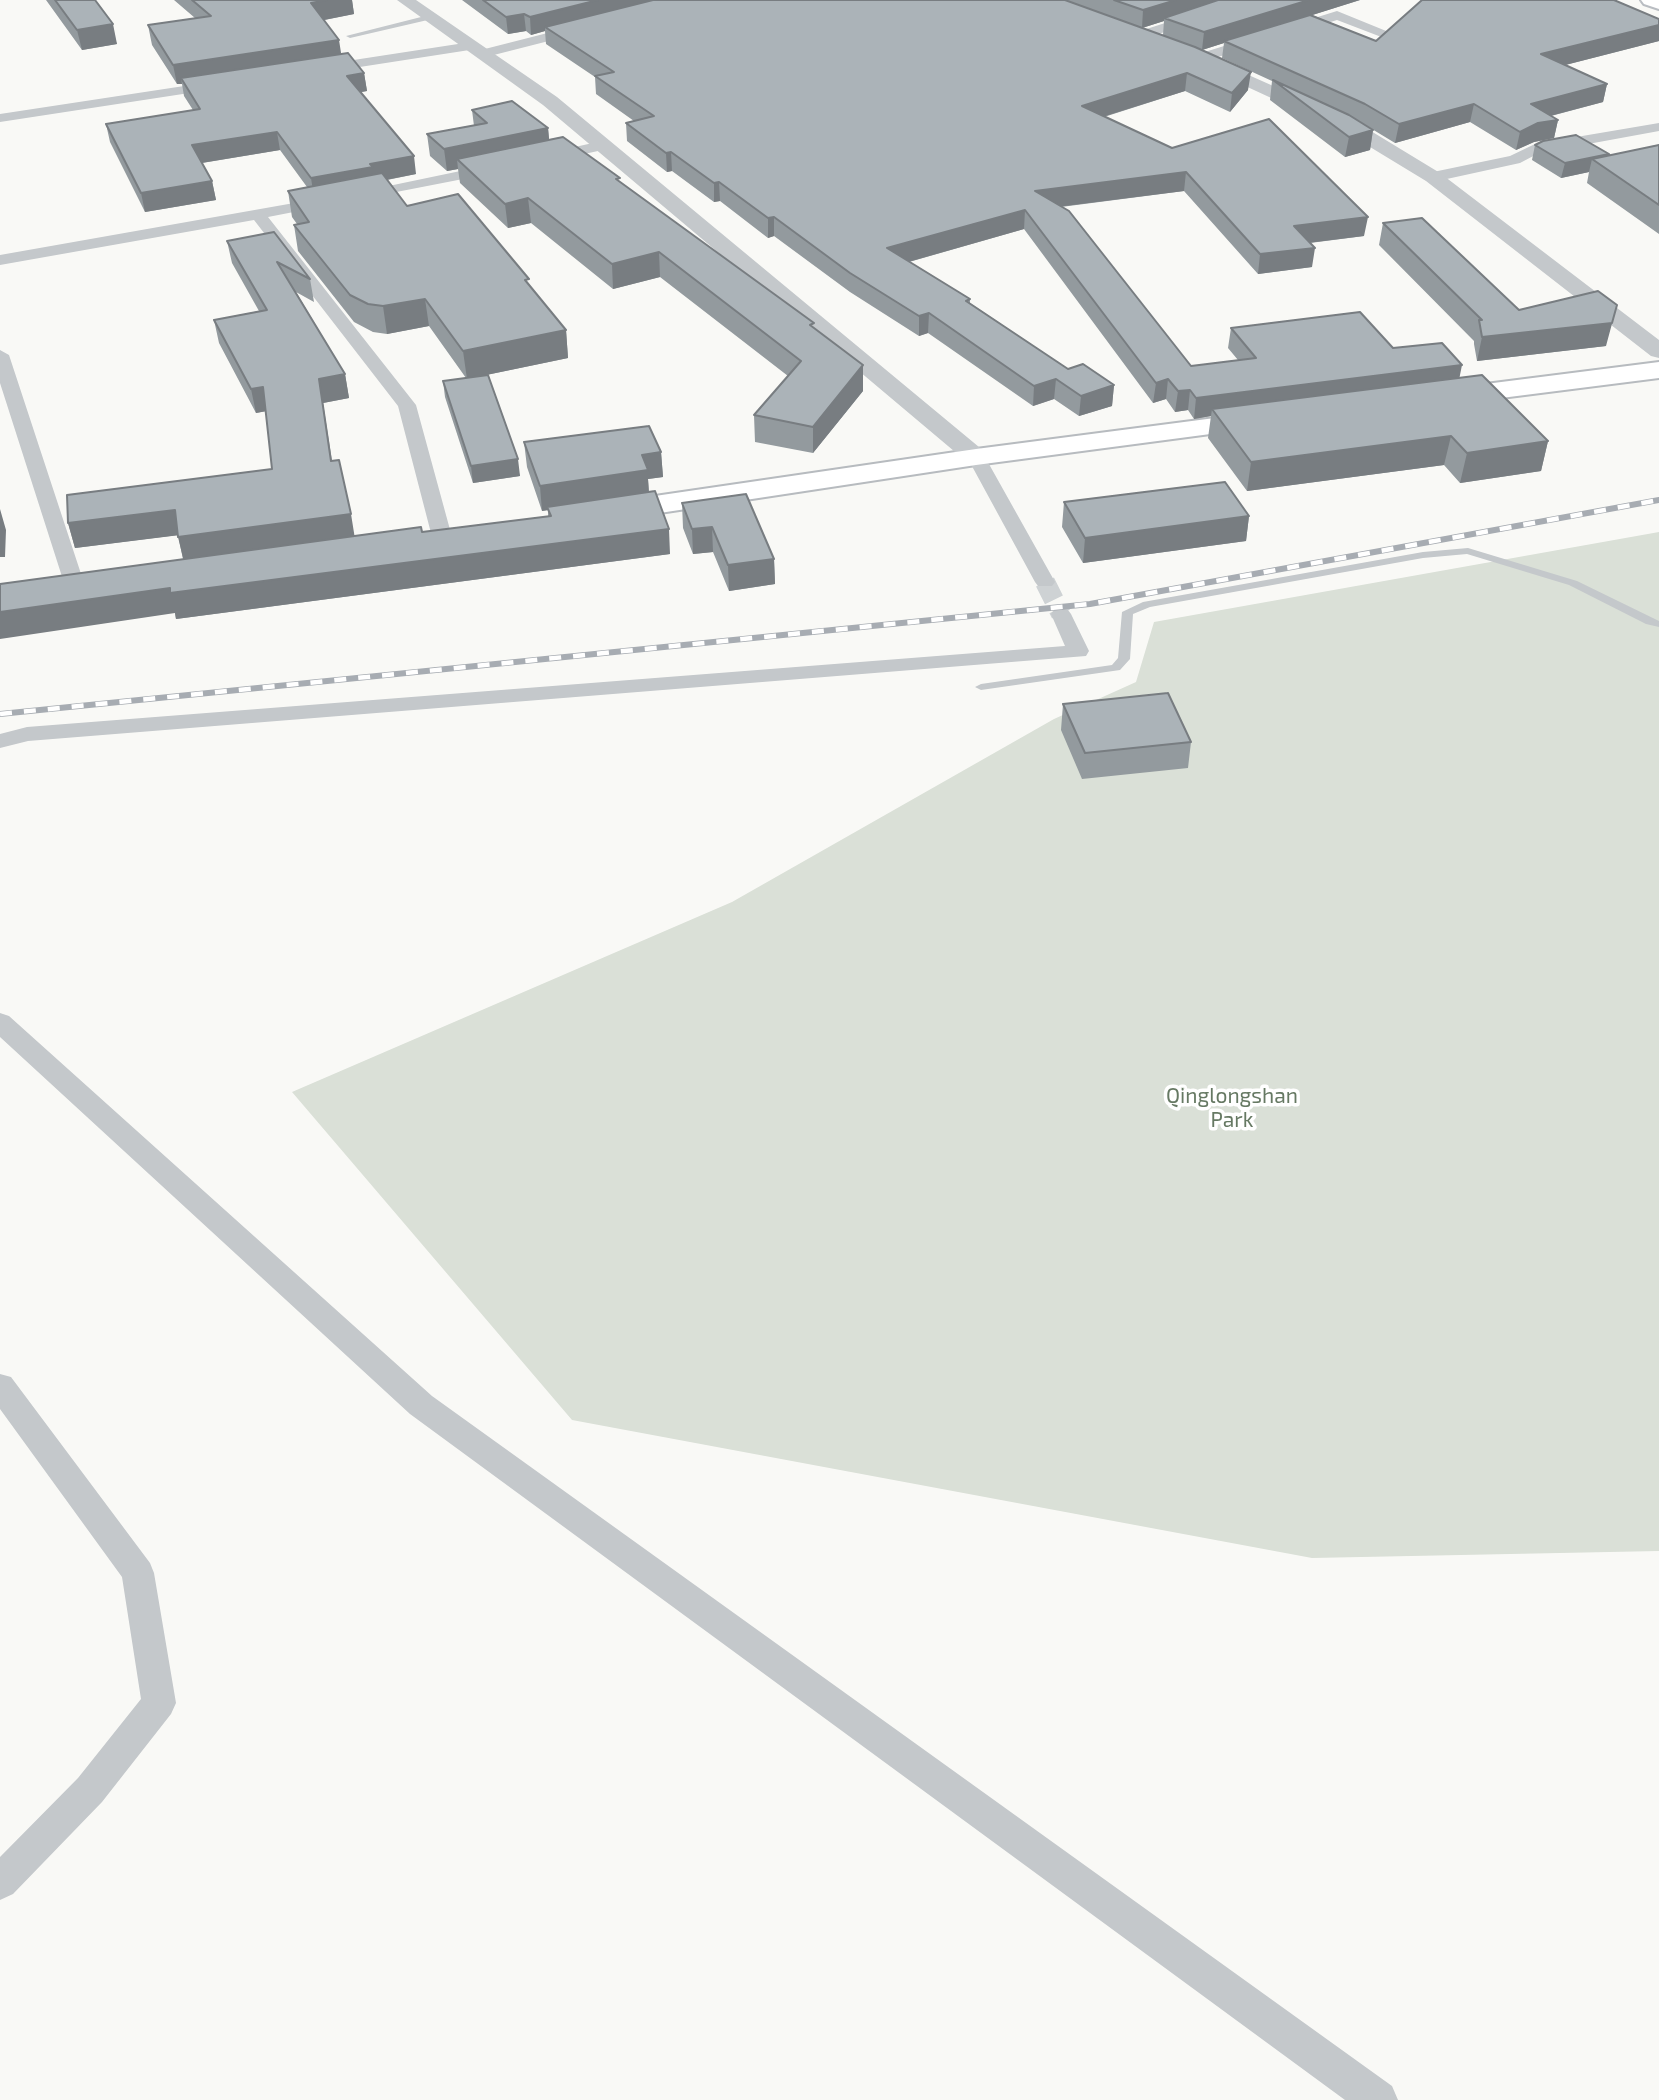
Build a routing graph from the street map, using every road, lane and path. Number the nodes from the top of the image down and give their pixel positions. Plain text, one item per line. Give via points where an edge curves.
1 (405, 0) edge
2 (1251, 0) edge
3 (1651, 0) edge
4 (1659, 3) edge
5 (429, 17) junction
6 (588, 27) edge
7 (1136, 32) joint
8 (1389, 35) edge
9 (350, 36) dead end
10 (477, 50) junction
11 (1200, 58) junction
12 (310, 71) edge
13 (229, 83) edge
14 (0, 118) edge
15 (1659, 127) edge
16 (601, 146) junction
17 (536, 160) edge
18 (510, 165) edge
19 (1433, 177) junction
20 (258, 215) junction
21 (0, 260) edge
22 (1659, 351) edge
23 (0, 355) edge
24 (1659, 370) edge
25 (1413, 401) edge
26 (1290, 416) edge
27 (976, 457) junction
28 (579, 516) edge
29 (442, 537) edge
30 (1045, 582) tunnel mouth
31 (75, 586) edge
32 (1061, 614) tunnel mouth
33 (1659, 624) edge
34 (981, 687) dead end
35 (0, 741) edge
36 (0, 1022) edge
37 (0, 1386) edge
38 (0, 1882) edge
39 (1378, 2100) edge

1 - 5 street
2 - 7 street
3 - 4 main road
5 - 9 lane
5 - 10 street
6 - 10 street
7 - 11 street
8 - 11 street via 1337,15
10 - 12 street
10 - 16 street via 550,101
11 - 19 street via 1354,129
13 - 14 street
15 - 19 street via 1535,149 1515,160
16 - 17 street
16 - 27 street
18 - 20 street
19 - 22 street
20 - 21 street
20 - 29 street via 407,405
23 - 31 street
24 - 25 main road
26 - 27 main road
27 - 28 main road
27 - 30 street
32 - 35 street via 1078,651 27,734
33 - 34 lane via 1573,583 1468,551 1423,555 1147,604 1128,612 1124,659 1116,668
36 - 39 street via 421,1405
37 - 38 street via 138,1573 159,1703 90,1790

